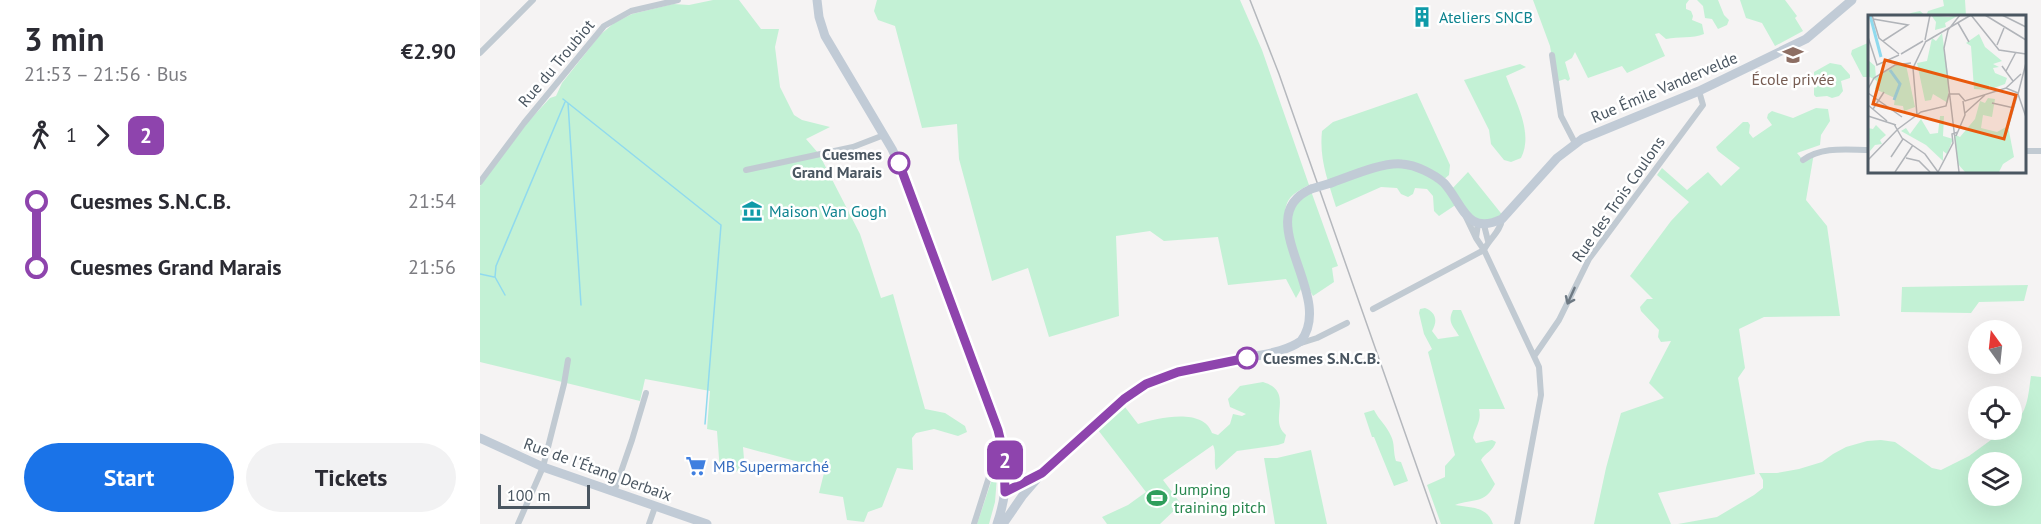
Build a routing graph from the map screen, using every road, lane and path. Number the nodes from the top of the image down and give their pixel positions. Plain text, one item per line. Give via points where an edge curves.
1 (533, 0) edge
2 (678, 0) edge
3 (817, 0) edge
4 (1852, 0) edge
5 (480, 53) edge
6 (1552, 55) dead end
7 (1700, 91) junction
8 (884, 135) junction
9 (1575, 143) junction
10 (1868, 150) edge
11 (1803, 160) dead end
12 (746, 171) dead end
13 (480, 182) edge
14 (1464, 214) junction
15 (1502, 219) junction
16 (1481, 225) junction
17 (1476, 238) junction
18 (1488, 241) junction
19 (1484, 250) junction
20 (1373, 309) dead end
21 (1347, 324) dead end
22 (1295, 345) junction
23 (1535, 355) junction
24 (568, 360) dead end
25 (646, 393) dead end
26 (480, 438) edge
27 (1004, 452) junction
28 (543, 467) junction
29 (1042, 473) junction
30 (1031, 478) junction
31 (614, 492) junction
32 (1005, 492) junction
33 (1023, 495) junction
34 (654, 507) junction
35 (518, 524) edge
36 (649, 524) edge
37 (707, 524) edge
38 (974, 524) edge
39 (997, 524) edge
40 (1003, 524) edge
41 (1517, 524) edge

1 - 5 street
2 - 13 street, Rue du Troubiot via 631,11 604,26
3 - 8 main road via 825,36
4 - 7 main road, Rue Émile Vandervelde via 1806,39
6 - 9 street via 1562,116
7 - 9 main road, Rue Émile Vandervelde
7 -> 23 street, Rue des Trois Coulons via 1703,105 1589,259 1559,320
8 - 12 street via 853,147
8 - 27 main road via 904,174
9 - 15 main road, Rue Émile Vandervelde
10 - 11 street via 1825,150
14 - 16 main road
14 - 17 street
14 - 22 main road, bridge via 1434,175 1404,164 1384,166 1311,189 1295,198 1287,219 1309,314 1303,338
15 - 16 main road, Rue Émile Vandervelde
15 - 18 street, Rue Émile Vandervelde
16 - 17 street
16 - 18 street
17 - 19 street
18 - 19 street, Rue Émile Vandervelde
19 - 20 street
19 - 23 street
21 - 22 street
22 - 29 main road via 1178,372 1146,384
23 - 41 street via 1540,395
24 - 28 street
25 - 31 street
26 - 28 main road, Rue de l'Étang Derbaix
27 - 30 main road via 1016,473
27 - 32 main road
27 - 38 street via 995,458
28 - 31 main road, Rue de l'Étang Derbaix
28 - 35 street
29 - 30 main road
29 - 33 main road
30 - 32 main road
31 - 34 main road, Rue de l'Étang Derbaix
32 - 33 main road
32 - 39 main road
33 - 40 main road
34 - 36 street
34 - 37 main road, Rue de l'Étang Derbaix

